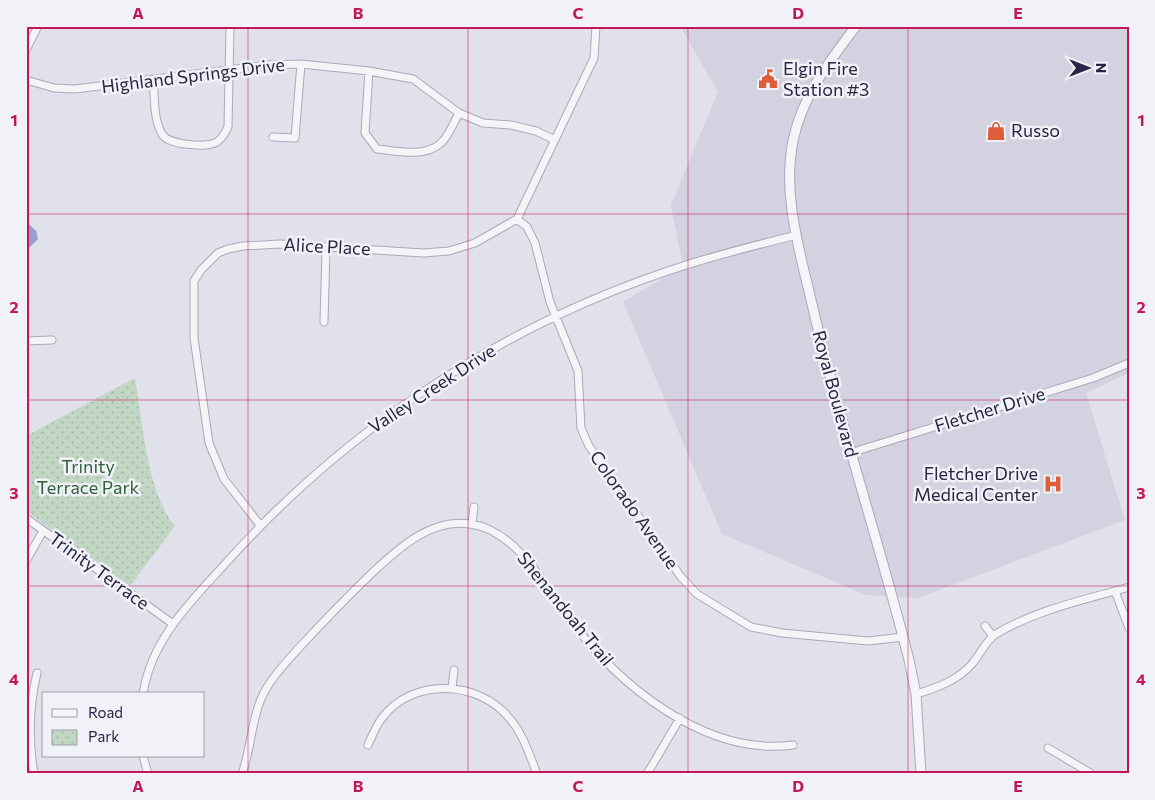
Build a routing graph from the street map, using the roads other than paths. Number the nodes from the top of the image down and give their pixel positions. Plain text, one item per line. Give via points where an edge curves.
1 (38, 26) edge
2 (230, 26) edge
3 (596, 26) edge
4 (856, 26) edge
5 (26, 50) edge
6 (301, 64) junction
7 (230, 70) junction
8 (369, 72) junction
9 (26, 80) edge
10 (153, 80) junction
11 (459, 113) junction
12 (273, 137) dead end
13 (555, 140) junction
14 (517, 219) junction
15 (797, 235) junction
16 (326, 248) junction
17 (557, 317) junction
18 (324, 322) dead end
19 (52, 340) dead end
20 (26, 341) edge
21 (1129, 363) edge
22 (850, 453) junction
23 (474, 507) dead end
24 (26, 518) edge
25 (472, 524) junction
26 (260, 525) junction
27 (42, 530) junction
28 (26, 561) edge
29 (1129, 587) edge
30 (1114, 591) junction
31 (173, 624) junction
32 (985, 626) dead end
33 (1129, 628) edge
34 (994, 636) junction
35 (903, 637) junction
36 (454, 670) dead end
37 (37, 673) dead end
38 (452, 688) junction
39 (144, 692) edge
40 (916, 694) junction
41 (680, 718) junction
42 (368, 745) dead end
43 (793, 745) dead end
44 (1048, 748) dead end
45 (144, 758) edge
46 (34, 774) edge
47 (148, 774) edge
48 (242, 774) edge
49 (537, 774) edge
50 (647, 774) edge
51 (921, 774) edge
52 (1092, 774) edge

1 - 5 street
2 - 7 street
3 - 13 street via 594,58
4 - 15 street, Royal Boulevard via 817,78 797,123 789,172
6 - 7 street, Highland Springs Drive
6 - 8 street, Highland Springs Drive
6 - 12 street via 295,138
7 - 10 street, Highland Springs Drive
7 - 10 street via 228,127 224,136 210,145 174,143 162,135
8 - 11 street, Highland Springs Drive via 413,78
8 - 11 street via 365,134 377,149 413,152 432,149 442,142
9 - 10 street, Highland Springs Drive via 54,88 75,89
11 - 13 street, Highland Springs Drive via 483,123 536,131
13 - 14 street
14 - 16 street, Alice Place via 475,243 449,251 423,253
14 - 17 street, Colorado Avenue via 535,243 544,283
15 - 17 street, Valley Creek Drive via 663,272
15 - 22 street, Royal Boulevard via 822,352
16 - 18 street
16 - 26 street, Alice Place via 258,244 228,249 210,259 194,281 194,338 209,443 224,479
17 - 26 street, Valley Creek Drive via 495,348 418,394 313,476
17 - 35 street, Colorado Avenue via 578,372 581,428 589,446 681,577 697,594 751,627 868,641
19 - 20 street
21 - 22 street, Fletcher Drive via 1093,378
22 - 35 street, Royal Boulevard
23 - 25 street
24 - 27 street, Trinity Terrace
25 - 41 street, Shenandoah Trail via 521,552 594,650 642,694
25 - 48 street, Shenandoah Trail via 436,528 411,540 323,622 281,668 262,696
26 - 31 street, Valley Creek Drive
27 - 28 street
27 - 31 street, Trinity Terrace
29 - 30 street
30 - 33 street
30 - 34 street via 1036,615
31 - 39 street, Valley Creek Drive via 151,662
32 - 34 street
34 - 40 street via 958,677
35 - 40 street, Royal Boulevard
36 - 38 street
37 - 46 street via 30,702 29,727
38 - 42 street via 437,688 408,697 383,717
38 - 49 street via 488,701 509,717 518,729
40 - 51 street, Royal Boulevard
41 - 43 street, Shenandoah Trail via 736,741 763,746
41 - 50 street
44 - 52 street
45 - 47 street

